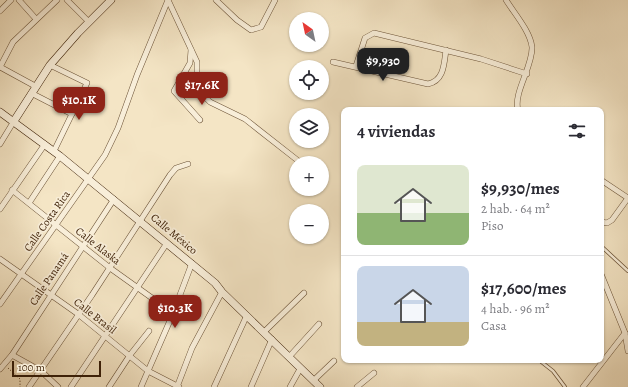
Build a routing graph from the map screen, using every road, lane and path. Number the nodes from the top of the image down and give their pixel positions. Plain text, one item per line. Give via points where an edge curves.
1 (10, 0) edge
2 (19, 0) edge
3 (57, 0) edge
4 (67, 0) edge
5 (111, 0) edge
6 (168, 0) edge
7 (216, 0) edge
8 (275, 0) edge
9 (506, 0) edge
10 (0, 11) edge
11 (36, 19) junction
12 (89, 22) junction
13 (191, 49) junction
14 (446, 50) junction
15 (333, 62) dead end
16 (50, 65) junction
17 (356, 66) junction
18 (0, 67) edge
19 (527, 74) junction
20 (35, 86) junction
21 (31, 93) junction
22 (517, 107) edge
23 (0, 112) edge
24 (72, 114) junction
25 (200, 120) dead end
26 (14, 121) junction
27 (0, 144) edge
28 (45, 144) junction
29 (57, 154) junction
30 (292, 156) edge
31 (188, 164) dead end
32 (88, 178) junction
33 (604, 182) edge
34 (12, 190) junction
35 (628, 198) edge
36 (114, 199) junction
37 (29, 203) junction
38 (0, 208) edge
39 (141, 220) junction
40 (604, 222) edge
41 (56, 226) junction
42 (166, 243) junction
43 (83, 247) junction
44 (604, 249) edge
45 (0, 259) edge
46 (192, 263) junction
47 (110, 268) junction
48 (628, 271) edge
49 (22, 274) junction
50 (604, 281) edge
51 (137, 287) junction
52 (222, 292) junction
53 (304, 293) dead end
54 (50, 294) junction
55 (0, 304) edge
56 (78, 314) junction
57 (172, 316) junction
58 (247, 316) junction
59 (320, 324) dead end
60 (149, 331) dead end
61 (264, 332) junction
62 (625, 333) junction
63 (105, 336) junction
64 (272, 339) junction
65 (628, 351) edge
66 (12, 354) junction
67 (130, 355) junction
68 (289, 357) junction
69 (604, 360) edge
70 (334, 361) dead end
71 (542, 363) edge
72 (602, 363) edge
73 (4, 365) junction
74 (0, 369) edge
75 (300, 369) junction
76 (41, 371) junction
77 (148, 371) junction
78 (374, 373) dead end
79 (313, 381) junction
80 (20, 387) edge
81 (29, 387) edge
82 (58, 387) edge
83 (71, 387) edge
84 (110, 387) edge
85 (141, 387) edge
86 (178, 387) edge
87 (214, 387) edge
88 (251, 387) edge
89 (290, 387) edge
90 (320, 387) edge
91 (356, 387) edge
92 (565, 387) edge
93 (583, 387) edge

1 - 10 street
2 - 11 street
3 - 11 street
4 - 12 street
5 - 12 street
6 - 13 street
6 - 32 street, Calle Costa Rica via 118,128 105,155
7 - 8 street via 252,30 261,27
9 - 19 street via 532,48
11 - 18 street via 14,42
12 - 16 street
13 - 25 street via 190,63 174,91
13 - 30 street via 197,62 197,81 202,94 210,102 245,119
14 - 17 street via 374,33 365,38
14 - 17 street via 442,75 434,83 428,84
14 - 19 street
15 - 17 street
16 - 20 street
16 - 24 street via 87,83
18 - 20 street
19 - 22 street via 516,103
20 - 21 street
21 - 24 street
21 - 26 street
23 - 26 street, Calle México
24 - 29 street
26 - 27 street
26 - 28 street, Calle México
28 - 29 street, Calle México
28 - 34 street
29 - 32 street, Calle México
29 - 37 street
31 - 39 street via 173,170
32 - 36 street, Calle México
32 - 41 street, Calle Costa Rica
33 - 35 street
34 - 37 street, Calle Alaska
34 - 38 street
35 - 40 street via 612,220
36 - 39 street, Calle México
36 - 43 street, Calle Panamá
37 - 41 street, Calle Alaska
39 - 42 street, Calle México
39 - 47 street
41 - 43 street, Calle Alaska
41 - 49 street, Calle Costa Rica
42 - 46 street, Calle México
42 - 51 street
43 - 47 street, Calle Alaska
43 - 54 street, Calle Panamá
44 - 48 lane
45 - 49 street, Calle Brasil
46 - 52 street, Calle México
46 - 57 street
47 - 51 street, Calle Alaska
47 - 56 street
49 - 54 street, Calle Brasil
49 - 55 street, Calle Costa Rica
50 - 62 street
51 - 57 street, Calle Alaska
51 - 63 street
52 - 58 street, Calle México
52 - 86 street via 192,348
53 - 61 street
54 - 56 street, Calle Brasil
54 - 66 street, Calle Panamá
56 - 63 street, Calle Brasil
56 - 76 street
57 - 77 street
58 - 61 street, Calle México
58 - 87 street
59 - 68 street
60 - 67 street
61 - 64 street, Calle México
62 - 65 street
62 - 69 street
63 - 67 street, Calle Brasil
63 - 83 street
64 - 68 street, Calle México
64 - 88 street
66 - 73 street, Calle Panamá
66 - 76 street
67 - 77 street, Calle Brasil
67 - 84 street
68 - 75 street, Calle México
70 - 79 street
71 - 92 lane
72 - 93 street
73 - 74 street, Calle Panamá
73 - 80 path via 20,379
75 - 79 street, Calle México
75 - 89 street
76 - 81 street
76 - 82 street
77 - 85 street
77 - 86 street, Calle Brasil
78 - 91 street
79 - 90 street, Calle México

